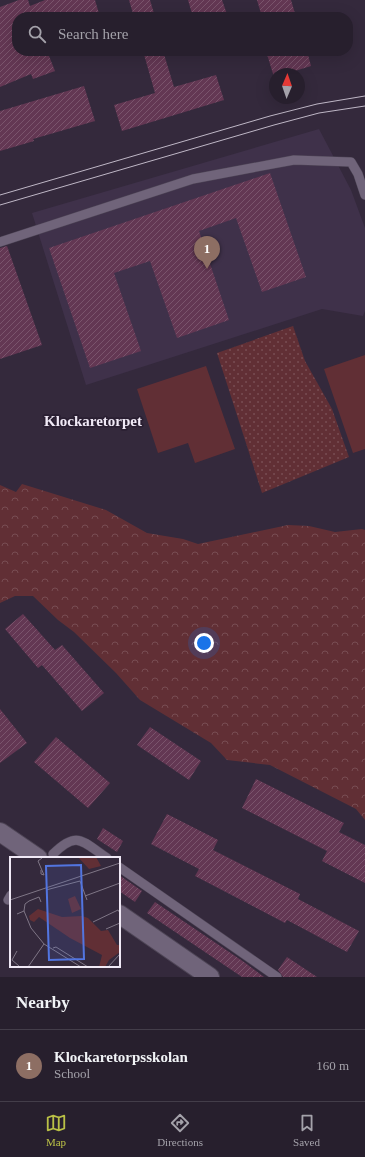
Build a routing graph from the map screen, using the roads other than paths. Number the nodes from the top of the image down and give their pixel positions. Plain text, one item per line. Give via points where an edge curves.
1 (365, 195) edge
2 (0, 242) edge
3 (0, 832) edge
4 (41, 857) edge
5 (105, 857) edge
6 (120, 868) edge
7 (120, 915) edge
8 (210, 977) edge
9 (277, 977) edge

1 - 2 lane via 351,162 294,160 193,179
3 - 4 street
4 - 5 lane via 65,842 76,840 84,842
6 - 9 lane
7 - 8 street

